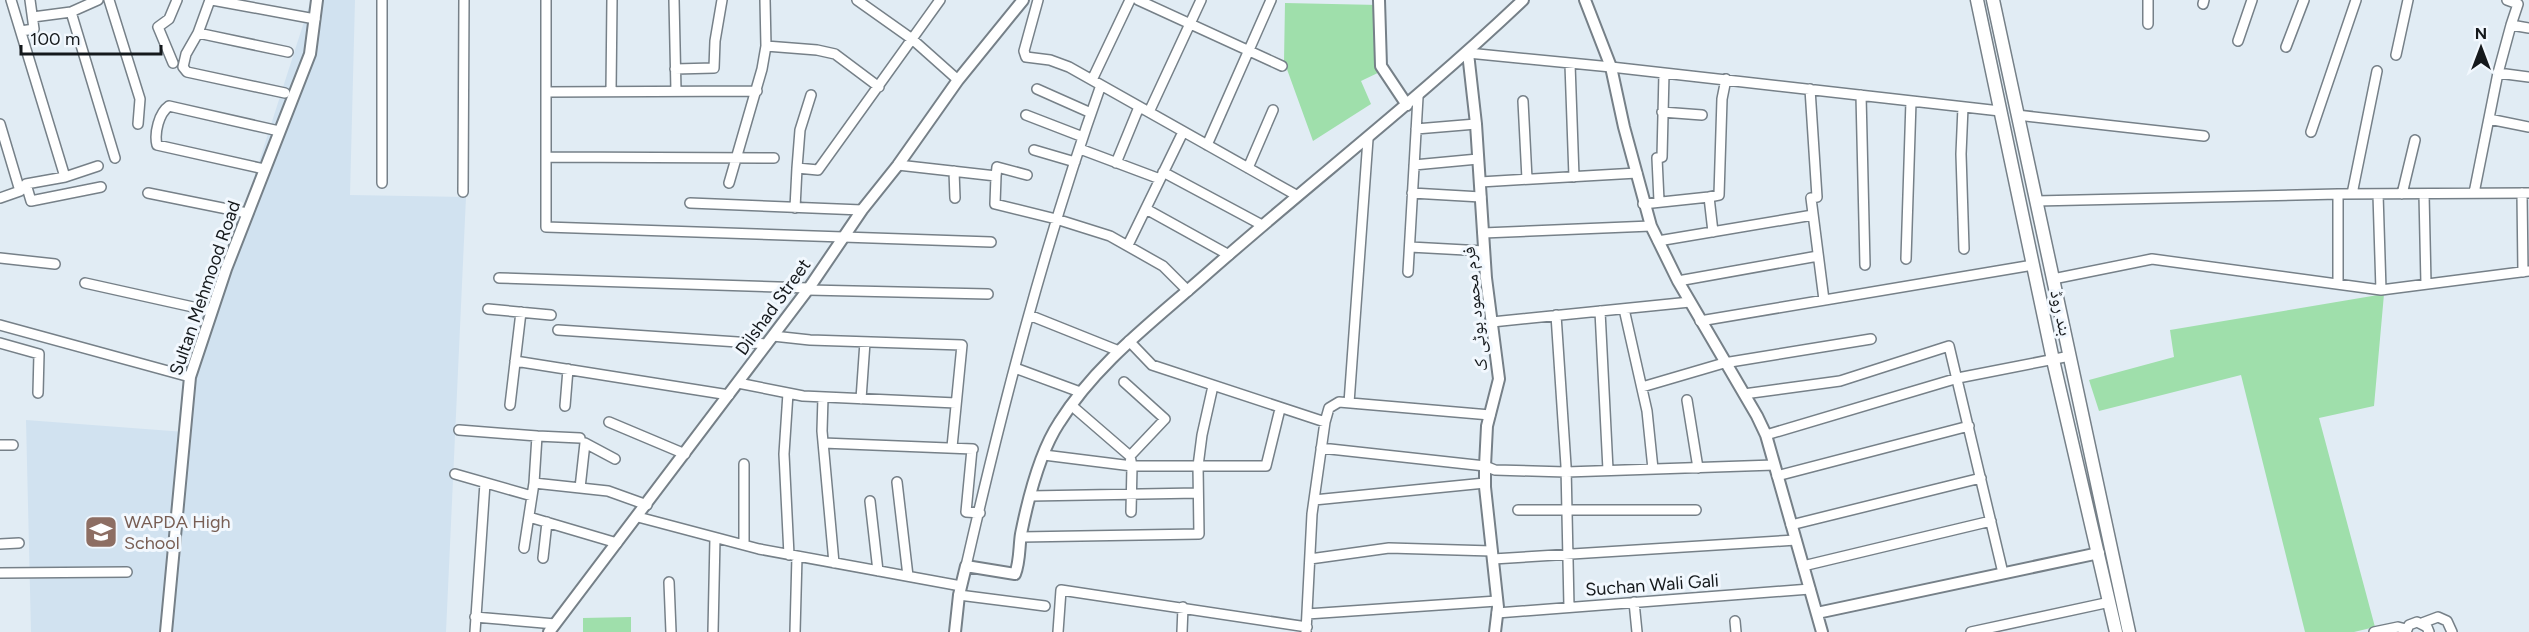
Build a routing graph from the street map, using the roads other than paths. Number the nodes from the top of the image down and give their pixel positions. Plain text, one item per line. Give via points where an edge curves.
1 (11, 0) edge
2 (30, 0) edge
3 (98, 0) edge
4 (109, 0) edge
5 (177, 0) edge
6 (211, 0) edge
7 (317, 0) edge
8 (381, 0) edge
9 (464, 0) edge
10 (546, 0) edge
11 (612, 0) edge
12 (674, 0) edge
13 (722, 0) edge
14 (765, 0) edge
15 (857, 0) edge
16 (940, 0) edge
17 (1023, 0) edge
18 (1038, 0) edge
19 (1130, 0) edge
20 (1138, 0) edge
21 (1201, 0) edge
22 (1271, 0) edge
23 (1379, 0) edge
24 (1523, 0) edge
25 (1585, 0) edge
26 (1977, 0) edge
27 (1993, 0) edge
28 (2148, 0) edge
29 (2252, 0) edge
30 (2304, 0) edge
31 (2356, 0) edge
32 (2408, 0) edge
33 (2507, 0) edge
34 (71, 12) junction
35 (33, 17) junction
36 (315, 19) junction
37 (1190, 24) junction
38 (2148, 24) dead end
39 (2511, 25) junction
40 (2529, 28) edge
41 (21, 32) junction
42 (198, 33) junction
43 (912, 39) junction
44 (2238, 41) dead end
45 (766, 46) junction
46 (2286, 46) dead end
47 (1248, 51) junction
48 (288, 52) dead end
49 (1468, 53) junction
50 (2396, 55) dead end
51 (173, 63) dead end
52 (1570, 64) junction
53 (1282, 66) dead end
54 (1611, 67) junction
55 (675, 69) junction
56 (2377, 71) dead end
57 (1664, 73) junction
58 (2498, 73) junction
59 (2529, 77) edge
60 (1726, 79) junction
61 (958, 80) junction
62 (1096, 83) junction
63 (879, 87) junction
64 (1037, 89) dead end
65 (1810, 89) junction
66 (611, 91) junction
67 (676, 91) junction
68 (757, 91) junction
69 (546, 92) junction
70 (285, 93) dead end
71 (811, 95) dead end
72 (1861, 95) junction
73 (1418, 97) junction
74 (1523, 101) dead end
75 (1911, 101) junction
76 (1407, 105) junction
77 (1139, 107) junction
78 (1963, 107) junction
79 (1273, 110) dead end
80 (2000, 111) junction
81 (1149, 112) junction
82 (1662, 112) junction
83 (1091, 113) junction
84 (1026, 115) dead end
85 (1702, 115) dead end
86 (2017, 115) junction
87 (2489, 119) junction
88 (0, 124) edge
89 (138, 124) dead end
90 (1476, 124) junction
91 (2529, 127) edge
92 (1416, 129) junction
93 (279, 131) junction
94 (1183, 132) junction
95 (2311, 132) dead end
96 (2205, 136) dead end
97 (1083, 137) junction
98 (1368, 139) junction
99 (2415, 140) dead end
100 (1207, 145) junction
101 (1080, 149) junction
102 (1035, 150) dead end
103 (546, 157) junction
104 (115, 158) dead end
105 (737, 158) junction
106 (774, 158) dead end
107 (1478, 159) junction
108 (1075, 162) junction
109 (1116, 163) junction
110 (898, 165) junction
111 (1414, 165) junction
112 (98, 166) dead end
113 (797, 168) junction
114 (1248, 168) junction
115 (264, 169) junction
116 (954, 171) junction
117 (1637, 173) junction
118 (1027, 175) dead end
119 (996, 176) junction
120 (1162, 176) junction
121 (65, 177) junction
122 (1574, 177) junction
123 (1527, 179) junction
124 (1480, 182) junction
125 (382, 183) dead end
126 (729, 183) dead end
127 (101, 187) dead end
128 (23, 188) junction
129 (463, 192) dead end
130 (148, 193) dead end
131 (1413, 193) junction
132 (2525, 193) edge
133 (2338, 194) junction
134 (2352, 194) junction
135 (2378, 194) junction
136 (2402, 194) junction
137 (2424, 194) junction
138 (2474, 194) junction
139 (1296, 195) junction
140 (1481, 197) junction
141 (1709, 197) junction
142 (0, 198) edge
143 (955, 198) dead end
144 (1659, 201) junction
145 (2036, 201) junction
146 (690, 203) dead end
147 (1643, 204) junction
148 (795, 208) junction
149 (1146, 209) junction
150 (862, 210) junction
151 (247, 213) junction
152 (1813, 215) junction
153 (1056, 219) junction
154 (1262, 225) junction
155 (1651, 226) junction
156 (1713, 232) junction
157 (1483, 234) junction
158 (842, 238) junction
159 (1659, 241) junction
160 (991, 242) dead end
161 (1128, 245) junction
162 (1410, 247) junction
163 (1964, 249) dead end
164 (1485, 252) junction
165 (1228, 255) junction
166 (1818, 256) junction
167 (0, 258) edge
168 (1906, 259) dead end
169 (55, 264) dead end
170 (1865, 266) dead end
171 (2033, 266) junction
172 (1408, 272) dead end
173 (2526, 272) edge
174 (499, 278) dead end
175 (2053, 279) junction
176 (1678, 281) junction
177 (85, 283) dead end
178 (2338, 284) junction
179 (2426, 284) junction
180 (809, 289) junction
181 (2381, 290) junction
182 (1188, 291) junction
183 (988, 294) dead end
184 (1824, 300) junction
185 (1690, 302) junction
186 (488, 309) dead end
187 (1624, 309) junction
188 (211, 311) junction
189 (1600, 311) junction
190 (521, 312) junction
191 (551, 315) dead end
192 (1029, 315) junction
193 (1556, 315) junction
194 (1700, 321) junction
195 (1492, 322) junction
196 (0, 325) edge
197 (558, 330) dead end
198 (1871, 339) dead end
199 (770, 340) junction
200 (1129, 340) junction
201 (865, 342) junction
202 (0, 343) edge
203 (1119, 351) junction
204 (2070, 356) junction
205 (2053, 360) junction
206 (515, 361) junction
207 (1724, 363) junction
208 (1015, 368) junction
209 (567, 369) junction
210 (190, 376) junction
211 (1958, 378) junction
212 (1124, 382) dead end
213 (738, 383) junction
214 (1213, 386) junction
215 (1642, 387) junction
216 (1080, 392) junction
217 (38, 393) dead end
218 (788, 393) junction
219 (1744, 394) junction
220 (729, 395) junction
221 (823, 397) junction
222 (861, 399) junction
223 (1687, 400) dead end
224 (956, 403) junction
225 (1349, 403) junction
226 (510, 405) dead end
227 (1071, 405) junction
228 (565, 406) dead end
229 (1280, 409) junction
230 (1490, 415) junction
231 (609, 422) dead end
232 (1324, 423) junction
233 (1969, 426) junction
234 (459, 430) dead end
235 (537, 435) junction
236 (1766, 435) junction
237 (580, 438) dead end
238 (823, 442) junction
239 (0, 445) edge
240 (13, 445) dead end
241 (952, 447) junction
242 (1321, 448) junction
243 (685, 454) junction
244 (1044, 455) junction
245 (1130, 456) junction
246 (615, 459) dead end
247 (744, 464) dead end
248 (1132, 466) junction
249 (1198, 466) junction
250 (1485, 466) junction
251 (1698, 468) junction
252 (1653, 469) junction
253 (1608, 470) junction
254 (1776, 470) junction
255 (1566, 472) junction
256 (455, 474) dead end
257 (1981, 478) junction
258 (897, 482) dead end
259 (485, 483) junction
260 (534, 483) junction
261 (1485, 483) junction
262 (580, 488) junction
263 (1198, 493) junction
264 (1132, 494) junction
265 (532, 496) junction
266 (1030, 496) junction
267 (1314, 500) junction
268 (870, 501) dead end
269 (647, 505) junction
270 (1518, 510) dead end
271 (1696, 510) dead end
272 (1567, 511) junction
273 (1131, 512) dead end
274 (980, 513) junction
275 (529, 517) junction
276 (638, 518) junction
277 (1991, 521) junction
278 (547, 522) junction
279 (1791, 525) junction
280 (1021, 537) junction
281 (715, 538) junction
282 (1796, 540) junction
283 (19, 543) dead end
284 (617, 543) junction
285 (0, 544) edge
286 (744, 545) junction
287 (524, 548) dead end
288 (2099, 553) junction
289 (1568, 554) junction
290 (1492, 555) junction
291 (793, 556) junction
292 (543, 558) dead end
293 (1310, 559) junction
294 (834, 563) junction
295 (1803, 566) junction
296 (966, 567) junction
297 (878, 571) junction
298 (127, 572) dead end
299 (0, 573) edge
300 (2003, 573) junction
301 (908, 576) junction
302 (669, 582) dead end
303 (960, 590) junction
304 (1810, 590) junction
305 (1497, 601) junction
306 (1634, 602) junction
307 (2110, 602) junction
308 (1045, 606) dead end
309 (1183, 607) junction
310 (1569, 607) junction
311 (1497, 613) junction
312 (1816, 613) junction
313 (1307, 614) junction
314 (475, 617) junction
315 (1735, 621) dead end
316 (2422, 623) junction
317 (552, 628) edge
318 (1306, 629) edge
319 (2406, 631) edge
320 (166, 632) edge
321 (475, 632) edge
322 (671, 632) edge
323 (713, 632) edge
324 (795, 632) edge
325 (956, 632) edge
326 (1058, 632) edge
327 (1182, 632) edge
328 (1495, 632) edge
329 (1637, 632) edge
330 (1736, 632) edge
331 (1822, 632) edge
332 (1971, 632) edge
333 (2116, 632) edge
334 (2129, 632) edge
335 (2374, 632) edge
336 (2428, 632) edge
337 (2452, 632) edge

1 - 41 street
2 - 35 street
3 - 34 street
4 - 89 street via 140,99
5 - 51 street via 169,19 158,27
6 - 36 street
6 - 42 street
7 - 36 street, Sultan Mehmood Road
8 - 125 street
9 - 129 street
10 - 69 street
11 - 66 street
12 - 55 street
13 - 55 street via 714,68
14 - 45 street
15 - 43 street
16 - 43 street
17 - 61 street, Dilshad Street
18 - 62 street via 1024,54 1069,67
19 - 62 street
20 - 37 street
21 - 37 street
22 - 47 street
23 - 76 street via 1381,66
24 - 49 street
25 - 54 street
26 - 80 main road, بند روڈ
27 - 86 main road, بند روڈ
28 - 38 street
29 - 44 street
30 - 46 street
31 - 95 street
32 - 50 street
33 - 39 street via 2518,4
34 - 35 street
34 - 104 street
35 - 41 street via 34,29
36 - 93 street, Sultan Mehmood Road via 310,54
37 - 47 street
37 - 81 street
39 - 40 street
39 - 58 street
41 - 121 street
42 - 48 street
42 - 70 street via 186,54 183,67 187,72
43 - 61 street
43 - 63 street
45 - 63 street via 835,54
45 - 68 street
47 - 53 street
47 - 100 street
49 - 52 street
49 - 73 street
49 - 90 street, فرم محمود بوٹی ک
52 - 54 street
52 - 122 street
54 - 57 street
54 - 117 street
55 - 67 street
56 - 134 street
57 - 60 street
57 - 82 street
58 - 59 street
58 - 87 street
60 - 65 street
60 - 141 street via 1719,195
61 - 110 street, Dilshad Street
62 - 77 street
62 - 83 street
63 - 113 street via 818,170
64 - 83 street
65 - 72 street
65 - 152 street via 1817,196 1811,198
66 - 67 street
66 - 69 street
67 - 68 street
68 - 105 street
69 - 103 street
71 - 113 street via 800,130
72 - 75 street
72 - 170 street
73 - 76 street
73 - 92 street
74 - 123 street
75 - 78 street
75 - 168 street
76 - 98 street
77 - 81 street
77 - 109 street
78 - 80 street
78 - 163 street via 1960,154
79 - 114 street
80 - 171 main road, بند روڈ
81 - 94 street
82 - 85 street
82 - 144 street via 1662,157 1657,158
83 - 97 street
84 - 97 street
86 - 96 street
86 - 145 main road, بند روڈ
87 - 91 street
87 - 138 street
88 - 128 street
90 - 92 street
90 - 107 street, فرم محمود بوٹی ک
92 - 111 street
93 - 115 street, Sultan Mehmood Road
93 - 115 street via 169,106 160,116 157,145
94 - 100 street
94 - 120 street
97 - 101 street
98 - 139 street
98 - 225 street
99 - 136 street
100 - 114 street
101 - 108 street
101 - 109 street
102 - 108 street
103 - 105 street
103 - 158 street via 545,224 549,228
105 - 106 street
105 - 126 street
107 - 111 street
107 - 124 street, فرم محمود بوٹی ک
108 - 153 street
109 - 120 street
110 - 116 street
110 - 150 street, Dilshad Street
111 - 131 street
112 - 121 street
113 - 148 street
114 - 139 street
115 - 151 street, Sultan Mehmood Road
116 - 119 street
116 - 143 street
117 - 122 street
117 - 147 street
118 - 119 street via 998,167
119 - 153 street via 995,204
120 - 149 street
120 - 154 street
121 - 128 street
122 - 123 street
123 - 124 street
124 - 140 street, فرم محمود بوٹی ک
127 - 128 street via 30,201
128 - 142 street
130 - 151 street
131 - 140 street
131 - 162 street
132 - 138 street
132 - 173 street
133 - 134 street
133 - 145 street
133 - 178 street
134 - 135 street
135 - 136 street
135 - 181 street
136 - 137 street
137 - 138 street
137 - 179 street
139 - 154 street
140 - 157 street, فرم محمود بوٹی ک
141 - 144 street
141 - 156 street
144 - 147 street
145 - 175 main road, بند روڈ
146 - 148 street
147 - 155 street
148 - 150 street
149 - 161 street
149 - 165 street
150 - 158 street, Dilshad Street
151 - 188 street, Sultan Mehmood Road
152 - 156 street
152 - 166 street
153 - 161 street
153 - 192 street
154 - 165 street
155 - 157 street
155 - 159 street
156 - 159 street
157 - 164 street, فرم محمود بوٹی ک
158 - 160 street
158 - 180 street, Dilshad Street
159 - 176 street
161 - 182 street via 1163,266
162 - 164 street
162 - 172 street
164 - 195 street, فرم محمود بوٹی ک
165 - 182 street
166 - 176 street
166 - 184 street
167 - 169 street
171 - 184 street
171 - 205 main road, بند روڈ
173 - 179 street
174 - 180 street
175 - 178 street via 2152,259
175 - 204 main road, بند روڈ
176 - 185 street
177 - 188 street
178 - 181 street
179 - 181 street
180 - 183 street
180 - 199 street, Dilshad Street
182 - 200 street
184 - 194 street
185 - 187 street
185 - 194 street
186 - 190 street
187 - 189 street
187 - 215 street
188 - 210 street, Sultan Mehmood Road
189 - 193 street
189 - 253 street
190 - 191 street
190 - 206 street
192 - 203 street
192 - 208 street
193 - 195 street
193 - 255 street
194 - 207 street
195 - 230 street, فرم محمود بوٹی ک via 1499,379
196 - 210 street
197 - 199 street
198 - 207 street
199 - 201 street
199 - 213 street, Dilshad Street
200 - 203 street
200 - 214 street via 1152,365
201 - 222 street
201 - 224 street via 962,345
202 - 217 street via 39,354
203 - 216 street
204 - 205 street
204 - 334 main road, بند روڈ
205 - 211 street
205 - 288 main road, بند روڈ
206 - 209 street
206 - 226 street
207 - 215 street
207 - 219 street
208 - 216 street
208 - 274 street
209 - 220 street
209 - 228 street
210 - 320 street, Sultan Mehmood Road
211 - 219 street via 1948,346 1840,381
211 - 233 street
211 - 236 street
212 - 245 street via 1165,419
213 - 218 street
213 - 220 street, Dilshad Street
214 - 229 street
214 - 249 street
215 - 252 street
216 - 227 street
218 - 221 street
218 - 291 street via 784,454
219 - 236 street
220 - 243 street, Dilshad Street
221 - 222 street
221 - 238 street
222 - 224 street
223 - 251 street
224 - 241 street
225 - 230 street
225 - 232 street via 1338,402 1329,408
227 - 244 street
227 - 245 street
229 - 232 street
229 - 249 street via 1266,466
230 - 250 street, فرم محمود بوٹی ک
231 - 243 street
232 - 242 street
233 - 254 street
233 - 257 street
234 - 235 street
235 - 237 street
235 - 260 street
236 - 254 street
238 - 241 street
238 - 294 street
239 - 240 street
241 - 274 street via 972,449 966,512
242 - 250 street
242 - 267 street
243 - 269 street, Dilshad Street
244 - 248 street
244 - 266 street
245 - 248 street
246 - 262 street via 585,442
247 - 286 street
248 - 249 street
248 - 264 street
249 - 263 street
250 - 255 street via 1495,470
250 - 261 street, فرم محمود بوٹی ک
251 - 252 street
251 - 254 street
252 - 253 street
253 - 255 street
254 - 279 street
255 - 272 street
256 - 259 street
257 - 277 street
257 - 279 street
258 - 301 street
259 - 265 street
259 - 314 street
260 - 262 street
260 - 265 street
261 - 267 street
261 - 290 street, فرم محمود بوٹی ک
262 - 269 street via 608,491
263 - 264 street
263 - 280 street via 1199,534
264 - 266 street
264 - 273 street
265 - 275 street
266 - 280 street
267 - 293 street
268 - 297 street
269 - 276 street, Dilshad Street
270 - 272 street
271 - 272 street
272 - 289 street
274 - 296 street
275 - 278 street
275 - 287 street
276 - 281 street
276 - 284 street, Dilshad Street
277 - 295 street
277 - 300 street
278 - 284 street
278 - 292 street
279 - 282 street
280 - 296 street via 1015,574
281 - 286 street
281 - 323 street
282 - 289 street
282 - 295 street
283 - 285 street
284 - 317 street, Dilshad Street
286 - 291 street
288 - 300 street
288 - 307 main road, بند روڈ
289 - 290 street
289 - 310 street
290 - 293 street via 1389,548
290 - 305 street, فرم محمود بوٹی ک
291 - 294 street
291 - 324 street
293 - 313 street
294 - 297 street
295 - 304 street
296 - 303 street
297 - 301 street
298 - 299 street
300 - 312 street
301 - 303 street
302 - 322 street
303 - 308 street
303 - 325 street
304 - 306 street, Suchan Wali Gali
304 - 312 street
305 - 311 street, فرم محمود بوٹی ک
305 - 313 street
306 - 310 street, Suchan Wali Gali
306 - 329 street
307 - 332 street
307 - 333 main road, بند روڈ
309 - 318 street
309 - 326 street via 1061,590
309 - 327 street
310 - 311 street, Suchan Wali Gali
311 - 328 street, فرم محمود بوٹی ک
312 - 331 street
313 - 318 street
314 - 317 street
314 - 321 street
315 - 330 street
316 - 319 street via 2413,622
316 - 336 street
316 - 337 street via 2438,617 2447,621
319 - 335 street via 2398,627

